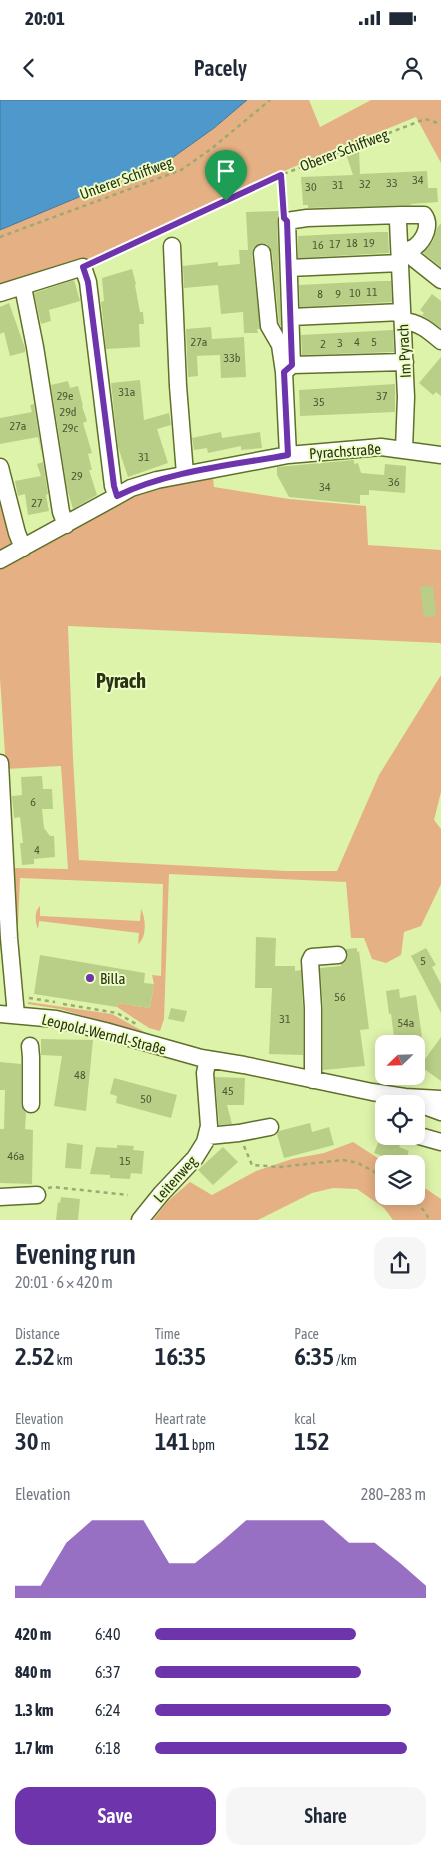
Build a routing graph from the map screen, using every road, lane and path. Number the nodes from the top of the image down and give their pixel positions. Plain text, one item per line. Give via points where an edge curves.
1 (270, 100) edge
2 (441, 124) edge
3 (281, 175) junction
4 (401, 215) junction
5 (287, 221) junction
6 (0, 237) edge
7 (172, 246) dead end
8 (262, 252) dead end
9 (400, 258) junction
10 (83, 267) junction
11 (289, 268) junction
12 (441, 280) edge
13 (23, 287) junction
14 (0, 293) edge
15 (291, 317) junction
16 (402, 317) junction
17 (441, 341) edge
18 (405, 362) junction
19 (288, 368) junction
20 (404, 449) junction
21 (288, 455) junction
22 (441, 455) edge
23 (0, 467) edge
24 (185, 474) junction
25 (117, 496) junction
26 (66, 525) junction
27 (24, 548) junction
28 (0, 560) edge
29 (0, 763) edge
30 (338, 955) dead end
31 (8, 1015) edge
32 (30, 1046) dead end
33 (208, 1059) junction
34 (313, 1080) junction
35 (394, 1095) edge
36 (425, 1098) edge
37 (441, 1099) edge
38 (31, 1104) dead end
39 (425, 1106) edge
40 (441, 1112) edge
41 (270, 1127) dead end
42 (239, 1133) junction
43 (208, 1136) junction
44 (425, 1138) edge
45 (441, 1142) edge
46 (375, 1172) edge
47 (37, 1195) joint
48 (128, 1195) dead end
49 (0, 1197) edge
50 (419, 1205) edge
51 (140, 1220) edge
52 (429, 1220) edge

1 - 6 path, Unterer Schiffweg via 181,170
2 - 3 path, Oberer Schiffweg via 425,119
3 - 5 path via 284,218
3 - 10 path, Oberer Schiffweg
4 - 5 street
4 - 9 street, Im Pyrach via 398,221
4 - 9 street via 424,215 428,224 416,246
5 - 11 street
7 - 24 street
8 - 19 street via 269,326
9 - 11 street
9 - 12 street via 412,257
9 - 16 street, Im Pyrach
10 - 13 street
10 - 25 street via 88,282
11 - 15 street
13 - 14 street
13 - 26 street via 61,512
15 - 16 street
15 - 19 street
16 - 17 street via 420,325
16 - 18 street, Im Pyrach
18 - 19 street
18 - 20 street, Im Pyrach
19 - 21 street
20 - 21 street, Pyrachstraße via 364,448
20 - 22 street, Pyrachstraße
21 - 24 street, Pyrachstraße
23 - 27 street
24 - 25 street, Pyrachstraße via 146,483
25 - 26 street, Pyrachstraße
26 - 27 street, Pyrachstraße
27 - 28 street, Pyrachstraße
29 - 31 street via 9,938
30 - 34 street via 312,957 310,961
31 - 33 street, Leopold-Werndl-Straße via 56,1019
32 - 38 street
33 - 34 street, Leopold-Werndl-Straße
33 - 43 street
34 - 35 street, Leopold-Werndl-Straße
36 - 37 street, Leopold-Werndl-Straße
39 - 40 street
41 - 42 street
42 - 43 street
42 - 46 path via 252,1166 280,1167 343,1160 358,1162
43 - 51 street, Leitenweg via 195,1158
44 - 45 street
47 - 48 path via 42,1189 53,1187
47 - 49 street
50 - 52 path

